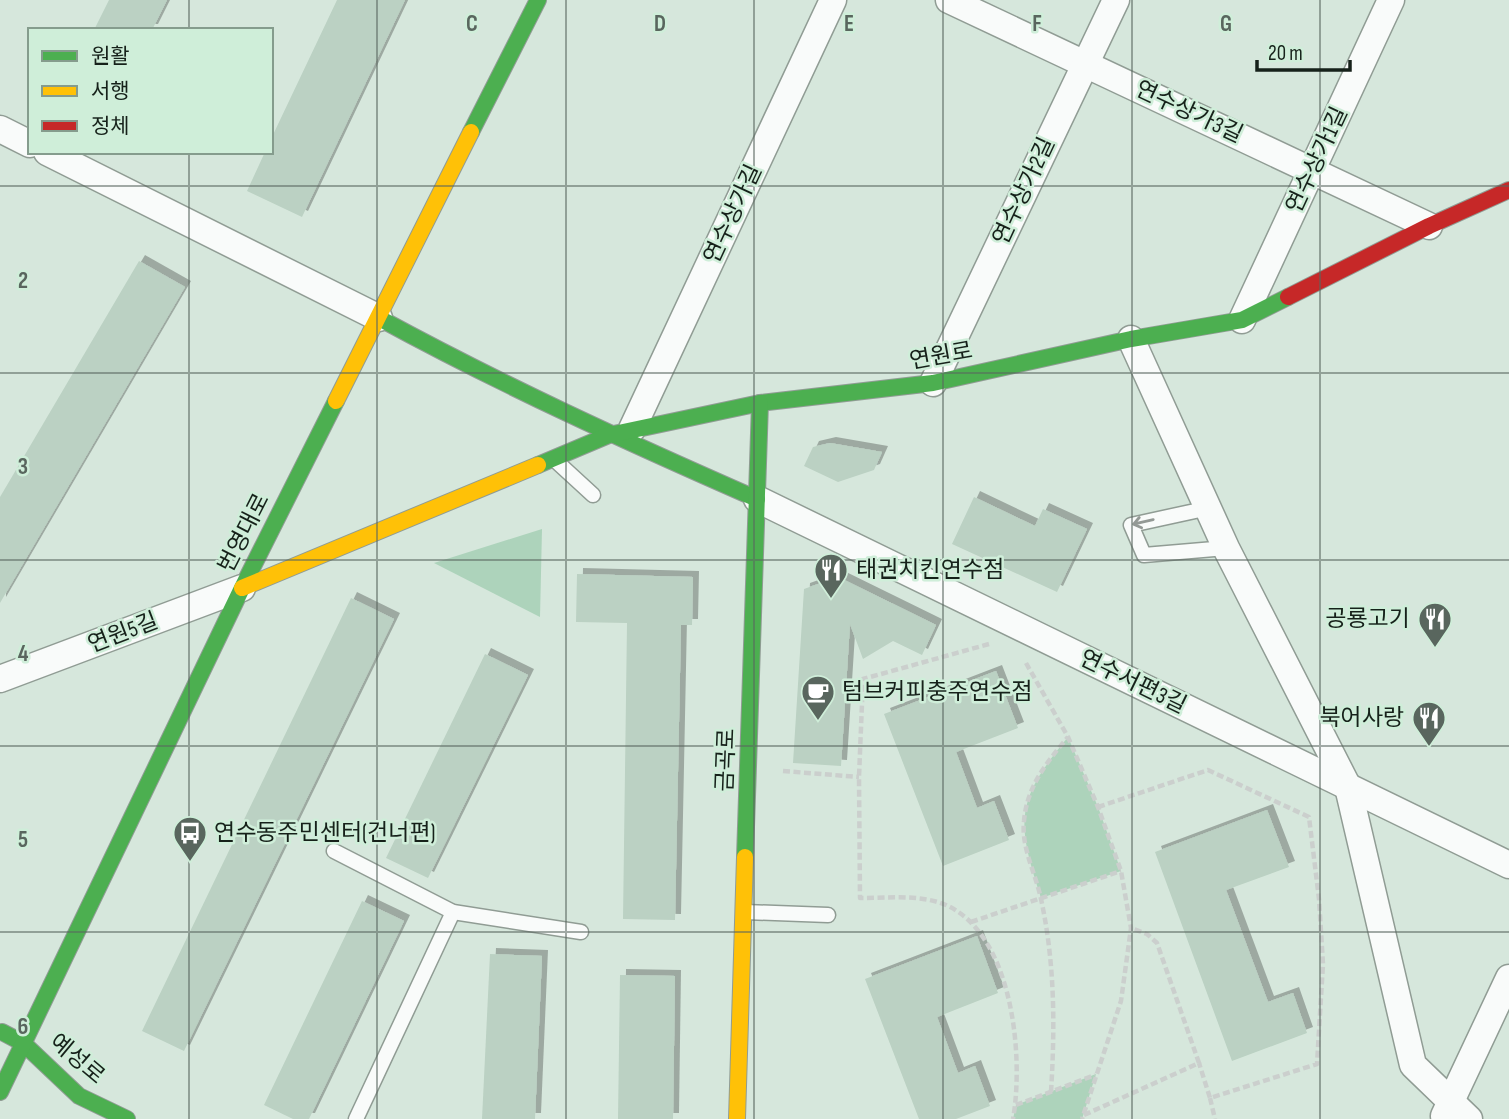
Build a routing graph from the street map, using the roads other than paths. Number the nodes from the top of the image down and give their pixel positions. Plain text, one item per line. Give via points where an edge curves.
1 (538, 0) edge
2 (833, 0) edge
3 (949, 0) edge
4 (1116, 0) edge
5 (1391, 0) edge
6 (1085, 64) junction
7 (0, 129) edge
8 (28, 143) edge
9 (51, 154) edge
10 (1313, 170) junction
11 (1509, 190) edge
12 (1429, 226) junction
13 (379, 318) junction
14 (1242, 320) junction
15 (1131, 339) junction
16 (933, 383) junction
17 (760, 403) junction
18 (620, 432) junction
19 (552, 458) junction
20 (593, 495) dead end
21 (757, 499) junction
22 (1209, 508) junction
23 (1226, 548) junction
24 (242, 588) junction
25 (1, 678) edge
26 (1348, 788) junction
27 (334, 851) dead end
28 (1509, 865) edge
29 (453, 912) junction
30 (743, 912) junction
31 (828, 915) dead end
32 (581, 932) dead end
33 (1509, 978) edge
34 (0, 1031) edge
35 (23, 1043) junction
36 (0, 1092) edge
37 (1454, 1114) edge
38 (127, 1119) edge
39 (356, 1119) edge
40 (737, 1119) edge

1 - 13 street, 번영대로
2 - 18 street, 연수상가길
3 - 6 street, 연수상가3길
4 - 6 street, 연수상가2길
5 - 10 street, 연수상가1길
6 - 10 street, 연수상가3길
6 - 16 street, 연수상가2길
7 - 8 street
9 - 13 street
10 - 12 street, 연수상가3길
10 - 14 street, 연수상가1길
11 - 12 street, 연원로
12 - 14 street, 연원로
13 - 18 street via 455,360
13 - 24 street, 번영대로
14 - 15 street, 연원로
15 - 16 street, 연원로
15 - 22 street
16 - 17 street, 연원로
17 - 18 street, 연원로
17 - 21 street, 금곡로
18 - 19 street, 연원로
18 - 21 street
19 - 20 lane
19 - 24 street, 연원로
21 - 26 street, 연수서편3길
21 - 30 street, 금곡로
22 - 23 street
22 -> 23 lane via 1131,525 1144,555
23 - 26 street
24 - 25 street, 연원5길
24 - 35 street, 번영대로
26 - 28 street, 연수서편3길
26 - 37 street via 1413,1065
27 - 29 lane
29 - 32 lane
29 - 39 lane
30 - 31 lane
30 - 40 street, 금곡로
33 - 37 street
34 - 35 street, 예성로
35 - 36 street, 번영대로
35 - 38 street, 예성로 via 79,1096

